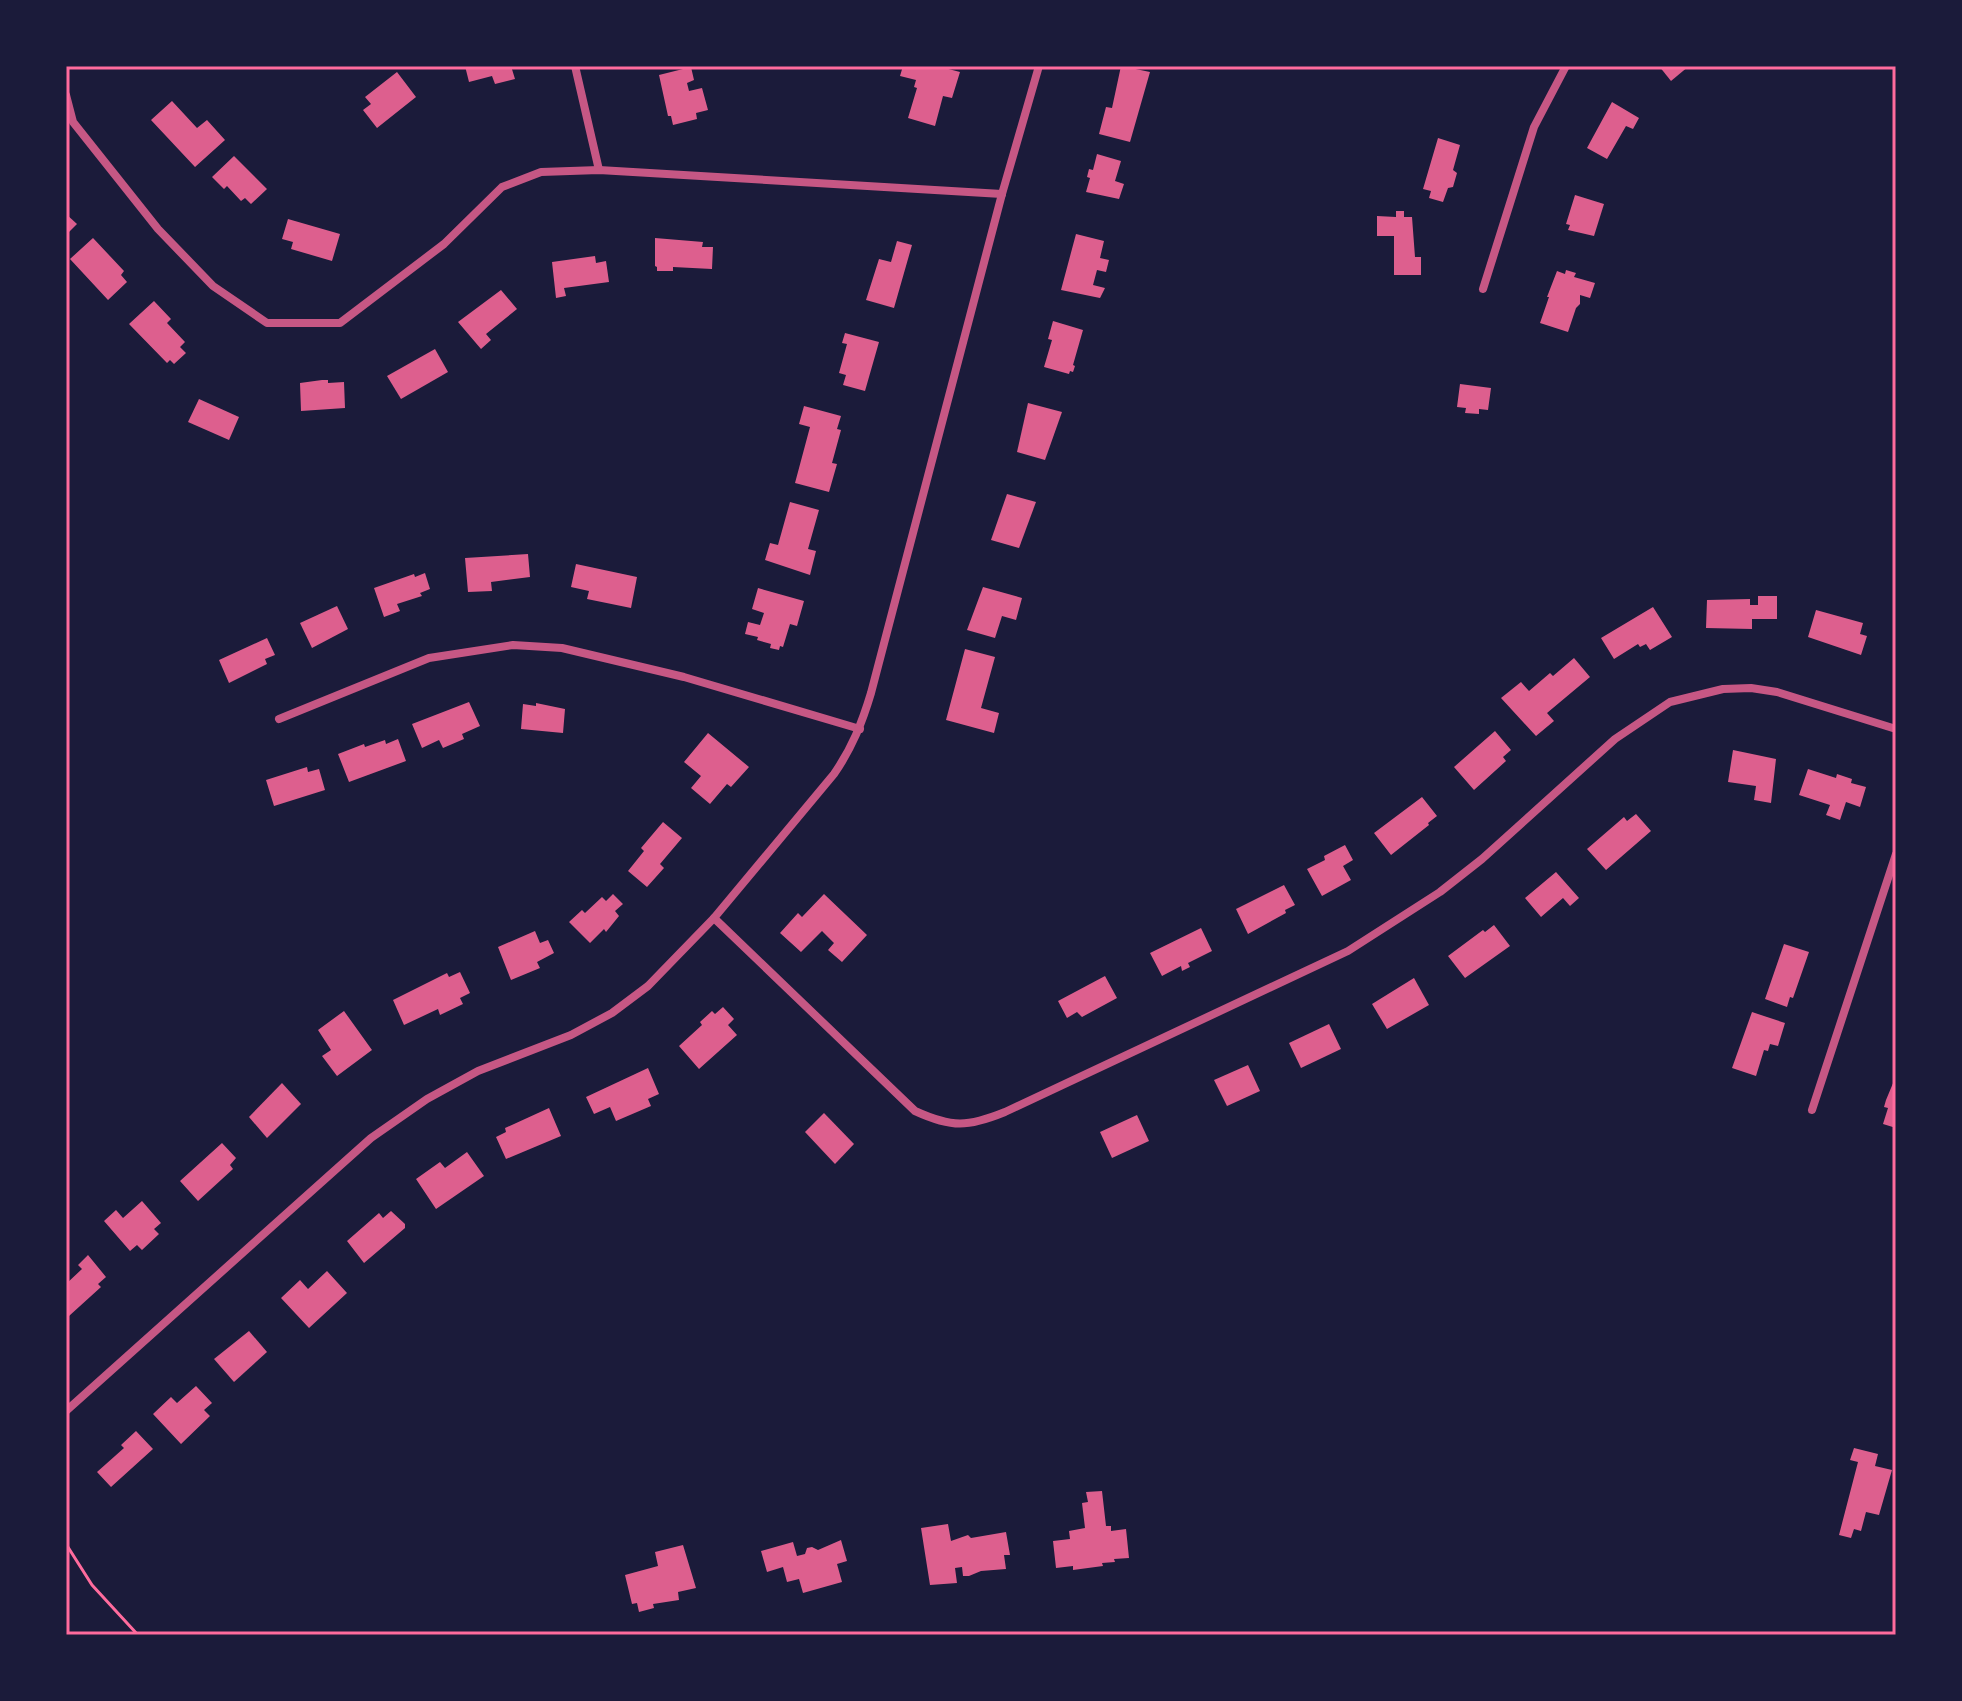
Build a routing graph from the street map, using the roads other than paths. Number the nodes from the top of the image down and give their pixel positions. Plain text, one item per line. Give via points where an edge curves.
1 (575, 66) edge
2 (1039, 66) edge
3 (1566, 66) edge
4 (66, 95) edge
5 (599, 170) junction
6 (1002, 194) junction
7 (1483, 289) dead end
8 (279, 719) dead end
9 (860, 729) junction
10 (1896, 729) edge
11 (1896, 854) edge
12 (714, 918) junction
13 (1812, 1110) dead end
14 (66, 1411) edge

1 - 5 street
2 - 6 street
3 - 7 street via 1534,127
4 - 5 street via 73,122 158,229 213,286 267,323 340,323 444,244 502,187 541,172
5 - 6 street
6 - 9 street
8 - 9 street via 429,658 513,645 562,648 684,677
9 - 12 street via 834,774
10 - 12 street via 1751,688 1670,702 1615,739 1482,859 1395,923 1334,958 973,1124 952,1125 915,1111
11 - 13 street
12 - 14 street via 648,986 612,1013 478,1071 371,1138

